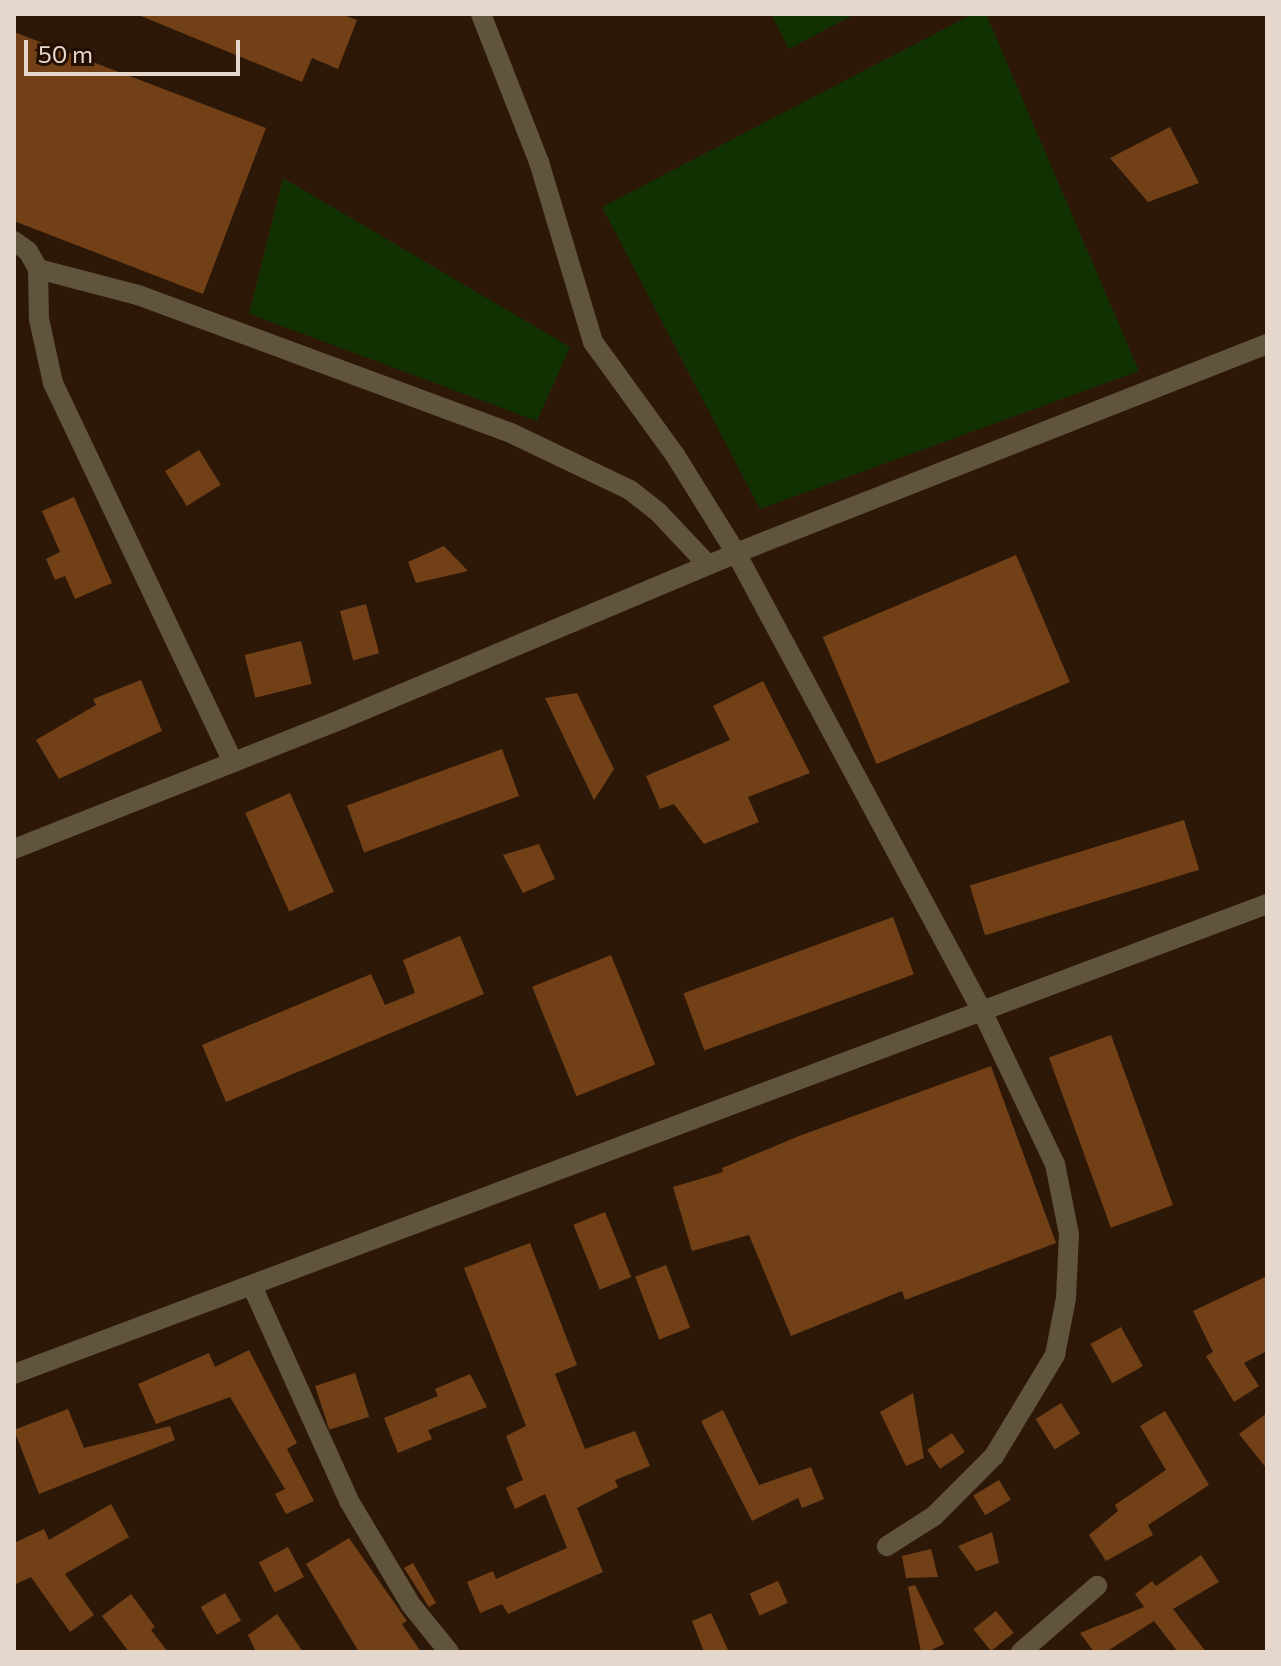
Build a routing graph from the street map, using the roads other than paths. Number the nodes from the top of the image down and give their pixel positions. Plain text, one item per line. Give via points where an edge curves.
1 (481, 14) edge
2 (14, 241) edge
3 (38, 269) junction
4 (1267, 344) edge
5 (736, 553) junction
6 (708, 565) junction
7 (233, 762) junction
8 (14, 849) edge
9 (1267, 904) edge
10 (982, 1011) junction
11 (253, 1288) junction
12 (14, 1374) edge
13 (887, 1546) dead end
14 (1097, 1586) dead end
15 (449, 1652) edge
16 (1021, 1652) edge

1 - 5 street via 539,162 593,342 675,455
2 - 3 street
3 - 6 street via 138,295 511,433 630,490
3 - 7 street via 39,319 53,383
4 - 5 street
5 - 6 street
5 - 10 street
6 - 7 street
7 - 8 street
9 - 10 street
10 - 11 street
10 - 13 street via 1055,1164 1069,1234 1066,1298 1055,1355 994,1456 934,1516
11 - 12 street
11 - 15 street via 349,1501 411,1605
14 - 16 street

